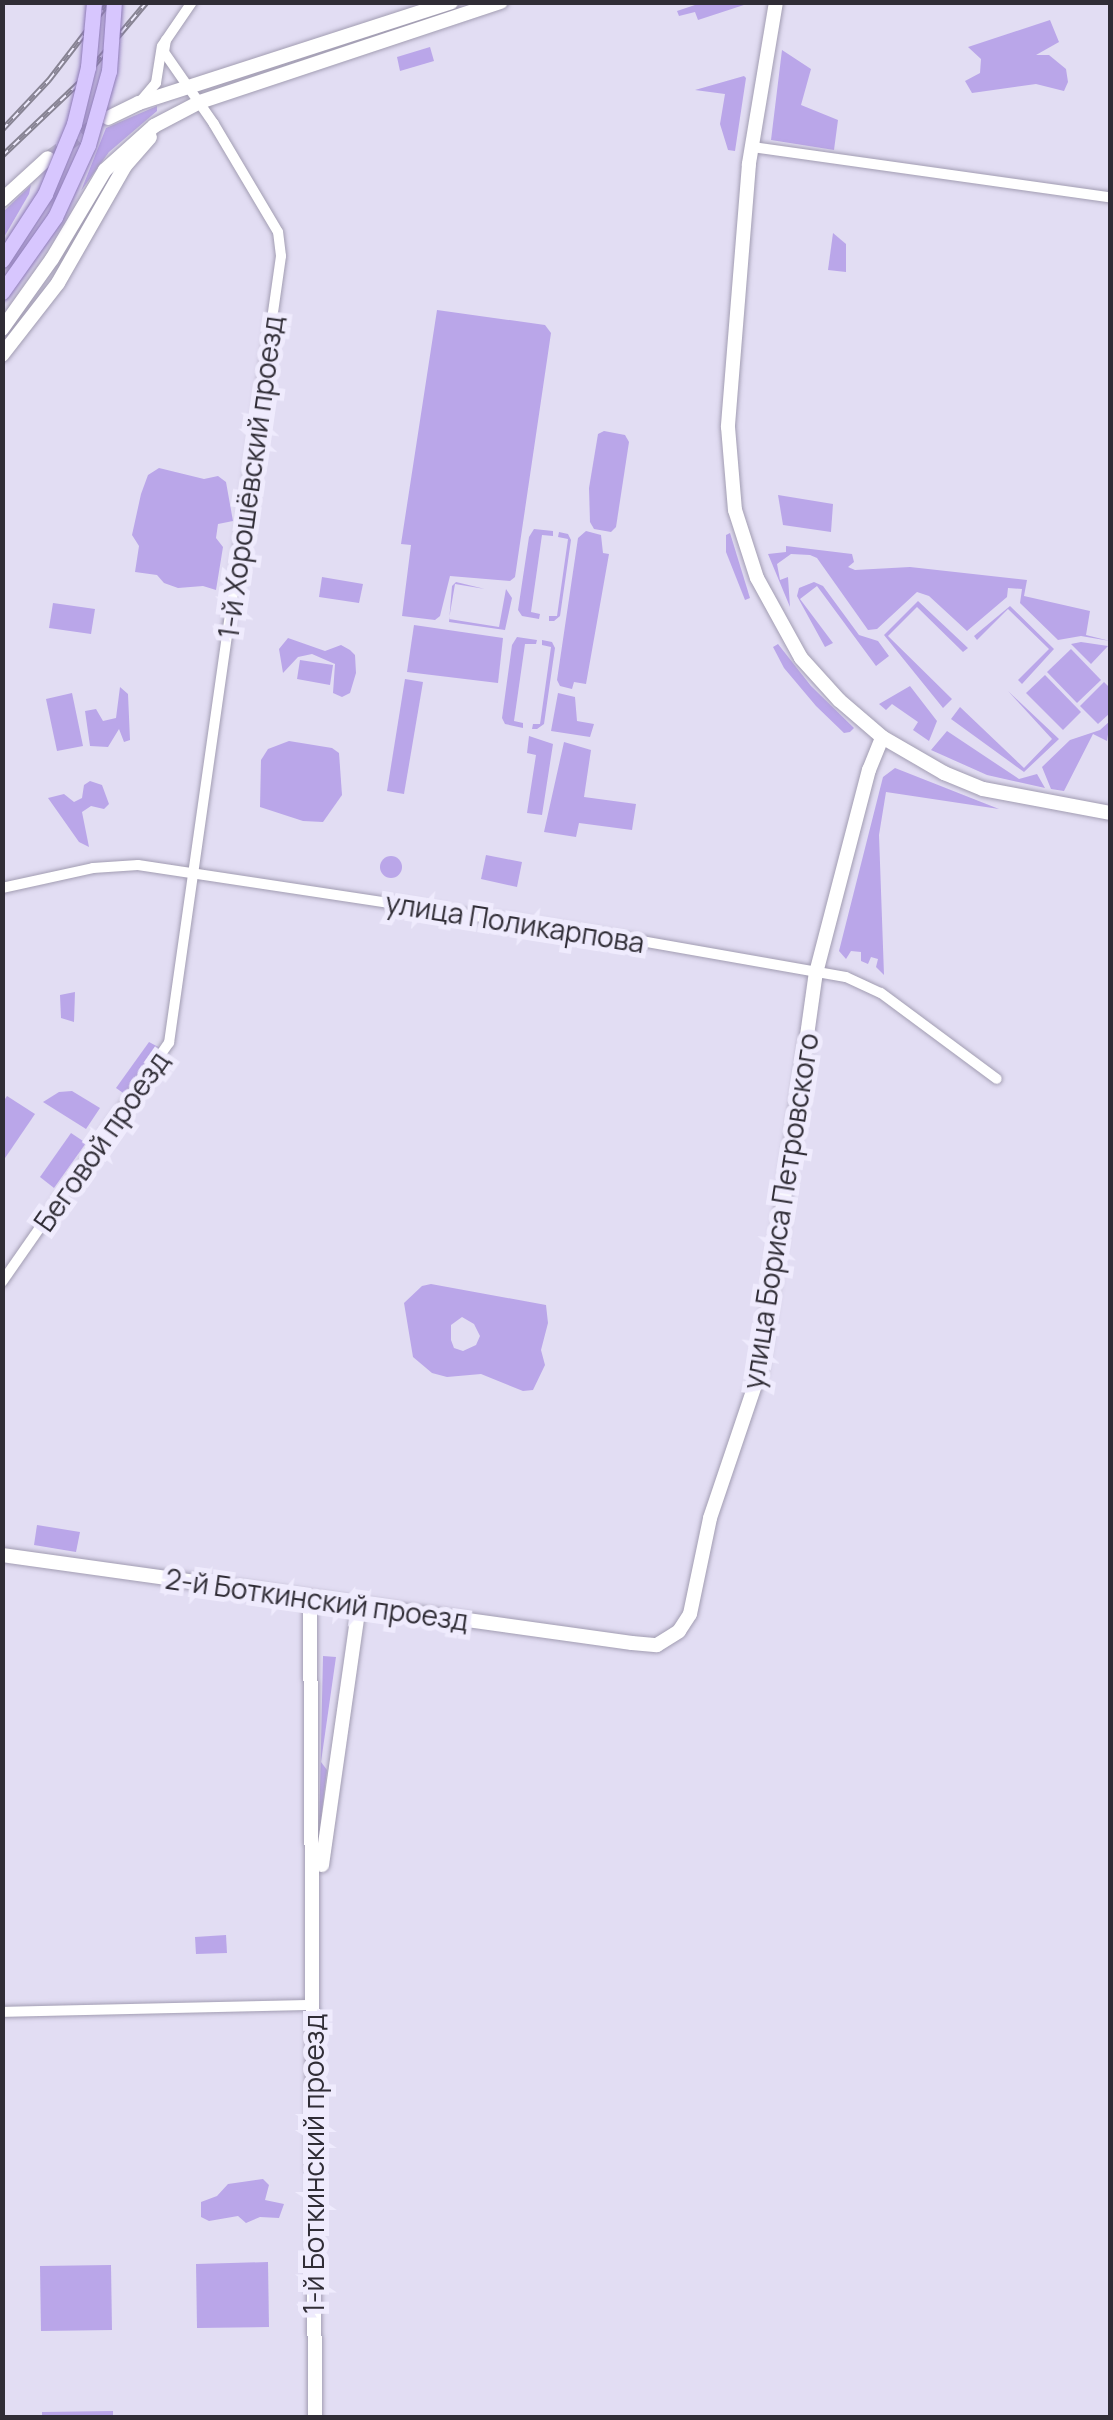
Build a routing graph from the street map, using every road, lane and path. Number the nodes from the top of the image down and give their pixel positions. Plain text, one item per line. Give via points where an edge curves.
1 (94, 2) edge
2 (114, 2) edge
3 (192, 2) edge
4 (451, 2) edge
5 (501, 2) edge
6 (776, 2) edge
7 (166, 40) junction
8 (190, 86) junction
9 (200, 102) junction
10 (139, 103) junction
11 (108, 118) tunnel mouth
12 (752, 147) junction
13 (48, 158) tunnel mouth
14 (1110, 197) edge
15 (2, 200) edge
16 (2, 260) edge
17 (2, 292) edge
18 (2, 329) edge
19 (2, 355) edge
20 (882, 737) junction
21 (1110, 813) edge
22 (195, 872) junction
23 (2, 888) edge
24 (816, 972) junction
25 (997, 1078) dead end
26 (2, 1282) edge
27 (2, 1555) edge
28 (310, 1598) junction
29 (359, 1606) junction
30 (632, 1644) joint
31 (316, 1910) junction
32 (313, 2005) junction
33 (2, 2012) edge
34 (315, 2418) edge

1 - 16 main road, bridge via 74,124 45,194
2 - 17 main road, bridge via 108,71 84,155 50,226
3 - 7 street
4 - 8 street
5 - 9 street
6 - 12 street
7 - 8 street, 1-й Хорошёвский проезд via 164,52
7 - 10 street via 156,83
8 - 9 street, 1-й Хорошёвский проезд
8 - 10 street
9 - 18 street via 140,135 116,157
9 - 19 street via 170,119 135,154 58,284
9 - 22 street, 1-й Хорошёвский проезд via 278,232 281,256
10 - 11 street
12 - 14 street
12 - 20 street via 728,427 736,510 757,578 792,644 839,700
13 - 15 street
20 - 21 street via 984,788
20 - 24 street, улица Бориса Петровского
22 - 23 street, улица Поликарпова via 138,864
22 - 24 street, улица Поликарпова
22 - 26 street, Беговой проезд via 169,1043
24 - 25 street, улица Поликарпова via 881,993
24 - 30 street, улица Бориса Петровского via 756,1384 710,1518 690,1614 664,1643
27 - 28 street, 2-й Боткинский проезд
28 - 29 street, 2-й Боткинский проезд
28 - 31 street, 1-й Боткинский проезд
29 - 30 street, 2-й Боткинский проезд
29 - 31 street, 1-й Боткинский проезд
31 - 32 street, 1-й Боткинский проезд
32 - 33 street
32 - 34 street, 1-й Боткинский проезд

